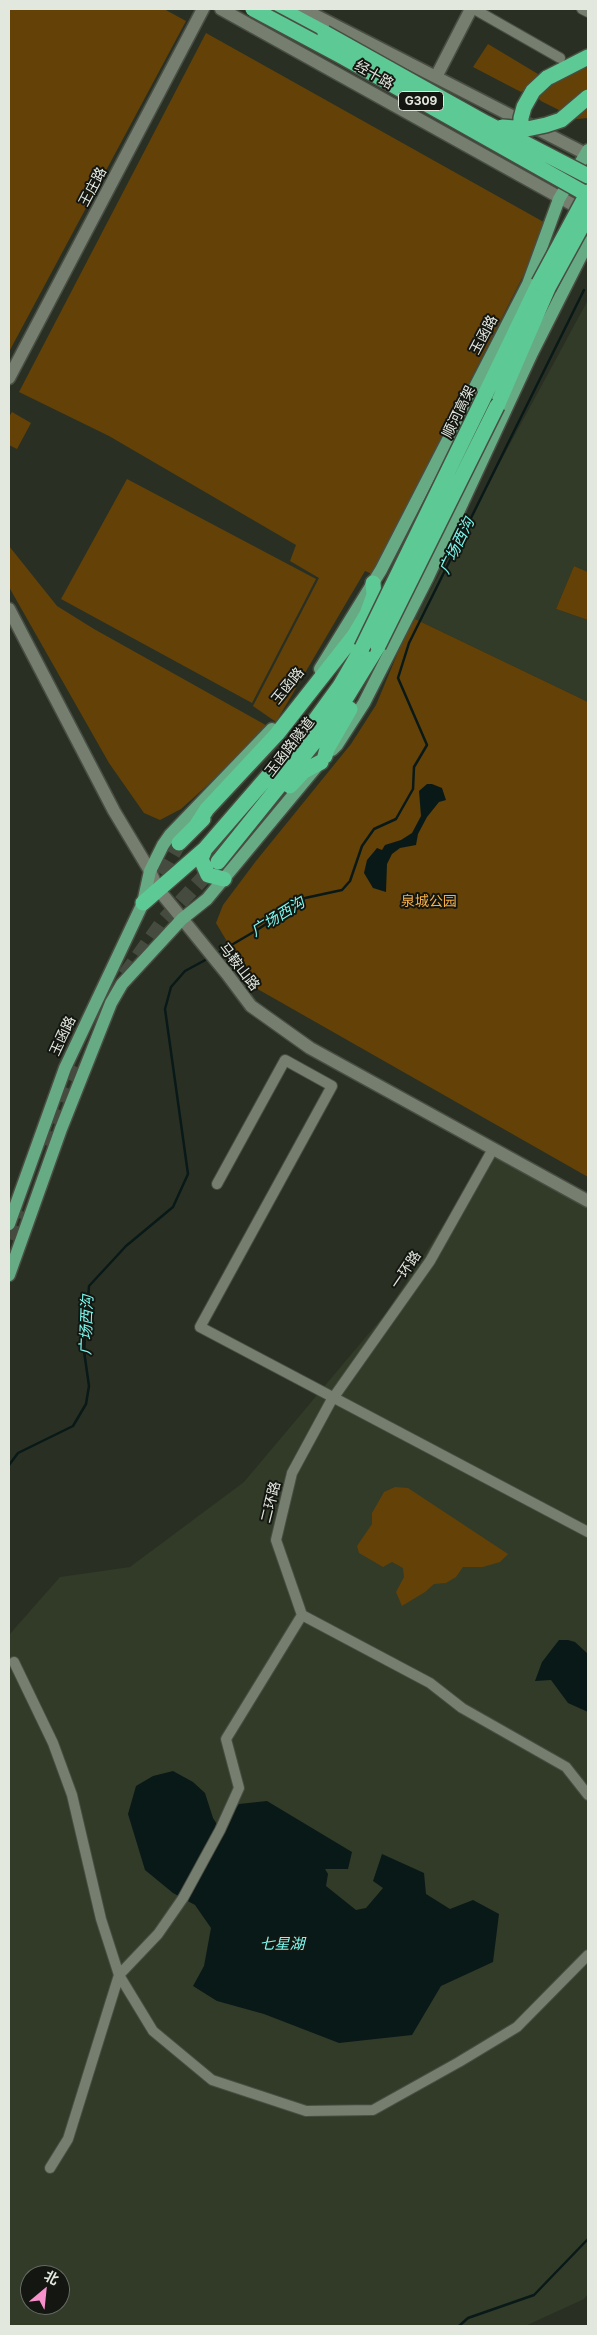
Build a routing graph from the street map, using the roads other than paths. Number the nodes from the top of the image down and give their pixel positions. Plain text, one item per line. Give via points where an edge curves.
1 (203, 9) edge
2 (222, 9) edge
3 (253, 9) edge
4 (280, 9) edge
5 (303, 9) edge
6 (472, 9) edge
7 (582, 9) edge
8 (588, 12) edge
9 (588, 57) edge
10 (560, 58) dead end
11 (436, 77) junction
12 (459, 89) junction
13 (588, 97) edge
14 (486, 123) junction
15 (437, 130) junction
16 (587, 153) edge
17 (545, 172) junction
18 (588, 176) edge
19 (588, 193) edge
20 (559, 199) junction
21 (588, 214) edge
22 (588, 242) edge
23 (12, 364) edge
24 (9, 378) edge
25 (407, 517) junction
26 (448, 535) junction
27 (373, 583) junction
28 (9, 609) edge
29 (378, 646) junction
30 (362, 648) junction
31 (323, 759) junction
32 (196, 826) junction
33 (237, 840) junction
34 (179, 843) tunnel mouth
35 (205, 849) junction
36 (218, 862) tunnel mouth
37 (150, 870) junction
38 (224, 879) junction
39 (158, 889) junction
40 (142, 903) junction
41 (182, 920) junction
42 (493, 1149) junction
43 (217, 1184) dead end
44 (588, 1201) edge
45 (9, 1224) edge
46 (9, 1275) edge
47 (333, 1399) junction
48 (588, 1532) edge
49 (302, 1615) junction
50 (14, 1662) dead end
51 (588, 1795) edge
52 (588, 1955) edge
53 (119, 1975) junction
54 (50, 2168) dead end

1 - 23 main road, 王庄路
2 - 15 main road, 经十路
3 - 17 highway, 经十路 / G309, bridge
4 - 14 highway, 经十路 / G309, bridge
5 - 11 main road, 经十路
6 - 10 street
6 - 11 main road
7 - 8 street
9 - 17 highway, bridge via 538,84 524,107 521,130 525,152
11 - 12 main road, 经十路
12 - 15 main road via 473,109 475,120 472,128 461,134
12 - 16 main road, 经十路
13 - 14 highway, bridge via 561,120 546,125 506,129
14 - 18 highway, 经十路 / G309, bridge
15 - 20 main road, 经十路
16 - 20 main road, 玉函路
17 - 19 highway, 经十路 / G309, bridge
19 - 30 highway, 顺河高架, bridge via 539,283
20 - 21 main road, 经十路
20 - 25 main road, 玉函路 via 528,284
21 - 29 highway, bridge via 548,288 485,432
22 - 26 main road via 532,353
23 - 24 main road, 王庄路
25 - 26 main road
25 - 27 main road, 玉函路
26 - 31 main road via 364,703 337,745
27 - 32 highway via 374,595 354,636 277,734 207,809
27 - 37 main road, 玉函路 via 300,699 170,835
28 - 37 main road, 马鞍山路 via 114,811
29 - 31 highway via 377,662
29 - 33 highway, 玉函路隧道 via 333,719
30 - 32 highway, 玉函路隧道 via 286,734
30 - 35 highway via 340,686 308,730
31 - 33 highway via 304,771
31 - 38 main road
32 - 34 highway, 玉函路隧道
33 - 36 highway, 玉函路隧道
35 - 38 highway via 202,859 208,875
35 - 39 highway
37 - 39 main road, 马鞍山路
37 - 40 main road, 玉函路
38 - 41 main road
39 - 40 highway
39 - 41 main road, 马鞍山路
40 - 45 main road, 玉函路 via 65,1068
41 - 42 main road, 马鞍山路 via 250,1006 310,1048
41 - 46 main road via 122,984 111,1003 61,1129
42 - 44 main road, 马鞍山路
42 - 47 street, 一环路 via 430,1260
43 - 47 street via 285,1060 332,1086 200,1327
47 - 48 street
47 - 49 street, 二环路 via 292,1473 276,1540
49 - 51 street via 430,1683 462,1708 566,1767
49 - 53 street via 226,1739 238,1788 220,1830 158,1934
50 - 53 street via 53,1743 72,1795 101,1918
52 - 53 street via 517,2026 373,2110 306,2111 212,2080 153,2031
53 - 54 street via 68,2139

